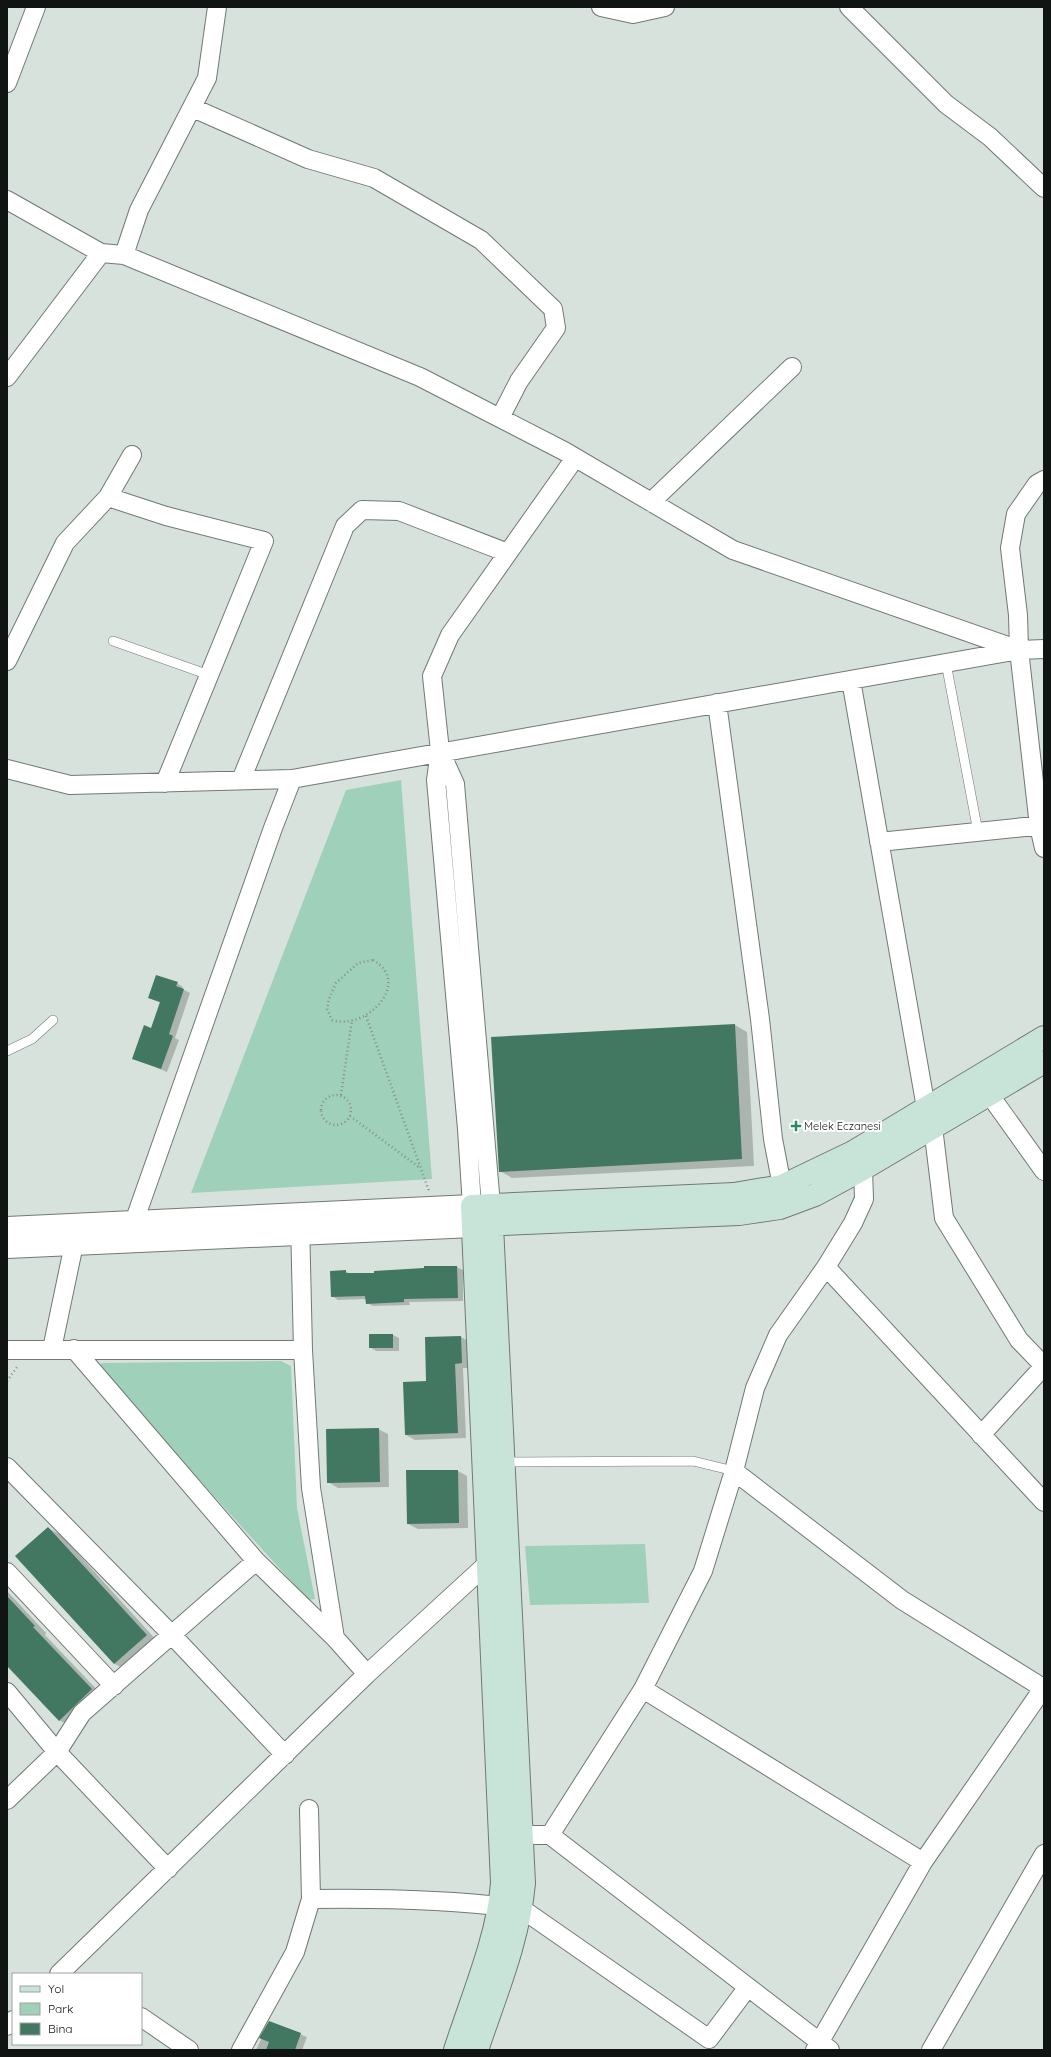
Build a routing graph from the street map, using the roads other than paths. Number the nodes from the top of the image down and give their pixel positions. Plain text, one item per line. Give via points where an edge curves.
1 (36, 7) edge
2 (217, 7) edge
3 (601, 7) edge
4 (665, 7) edge
5 (849, 7) edge
6 (7, 83) edge
7 (193, 108) junction
8 (1043, 184) edge
9 (7, 200) edge
10 (100, 253) junction
11 (124, 255) junction
12 (792, 367) dead end
13 (7, 377) edge
14 (500, 418) junction
15 (132, 455) dead end
16 (575, 458) junction
17 (1044, 480) edge
18 (108, 496) junction
19 (651, 502) junction
20 (508, 553) junction
21 (113, 642) dead end
22 (1044, 649) edge
23 (1019, 650) junction
24 (7, 661) edge
25 (946, 663) junction
26 (209, 675) junction
27 (851, 680) junction
28 (717, 703) junction
29 (440, 751) junction
30 (7, 769) edge
31 (292, 779) junction
32 (241, 780) junction
33 (166, 783) junction
34 (1041, 826) edge
35 (978, 832) junction
36 (880, 842) junction
37 (1044, 848) edge
38 (53, 1020) dead end
39 (1044, 1037) edge
40 (7, 1051) edge
41 (1044, 1062) edge
42 (989, 1094) junction
43 (929, 1118) junction
44 (858, 1160) junction
45 (1044, 1171) edge
46 (782, 1186) junction
47 (482, 1215) junction
48 (300, 1224) junction
49 (7, 1228) edge
50 (134, 1232) junction
51 (74, 1244) junction
52 (7, 1247) edge
53 (826, 1267) junction
54 (52, 1349) junction
55 (7, 1350) edge
56 (74, 1350) junction
57 (303, 1350) junction
58 (981, 1435) junction
59 (502, 1462) junction
60 (7, 1467) edge
61 (734, 1471) junction
62 (1044, 1502) edge
63 (507, 1553) junction
64 (256, 1561) junction
65 (487, 1564) junction
66 (7, 1572) edge
67 (172, 1635) junction
68 (334, 1638) junction
69 (367, 1674) junction
70 (114, 1686) junction
71 (1044, 1687) edge
72 (643, 1689) junction
73 (7, 1692) edge
74 (57, 1752) junction
75 (285, 1755) junction
76 (7, 1800) edge
77 (309, 1809) dead end
78 (522, 1834) junction
79 (500, 1835) junction
80 (550, 1835) junction
81 (1044, 1854) edge
82 (923, 1862) junction
83 (168, 1869) junction
84 (311, 1899) junction
85 (500, 1906) junction
86 (522, 1910) junction
87 (68, 1972) edge
88 (748, 1987) junction
89 (142, 2018) edge
90 (706, 2044) edge
91 (821, 2047) edge
92 (189, 2050) edge
93 (241, 2050) edge
94 (455, 2050) edge
95 (477, 2050) edge
96 (931, 2050) edge

1 - 6 street
2 - 7 street via 207,78
3 - 4 street via 633,14
5 - 8 street via 946,104 990,137
7 - 11 street via 139,210
7 - 14 street via 308,159 374,178 481,240 553,309 556,328 520,381
9 - 10 street
10 - 11 street
10 - 13 street
11 - 14 street via 420,377
12 - 19 street
14 - 16 street
15 - 18 street
16 - 19 street
16 - 20 street
17 - 23 street via 1037,484 1016,514 1010,548 1018,615
18 - 24 street via 65,543
18 - 26 street via 166,516 264,541
19 - 23 street via 733,550
20 - 29 street via 450,635 432,676
20 - 32 street via 399,510 362,510 345,526
21 - 26 lane
22 - 23 street
23 - 25 street
23 - 34 street
25 - 27 street
25 - 35 lane
26 - 33 street
27 - 28 street
27 - 36 street
28 - 29 street
28 - 46 street via 759,1011 773,1139
29 - 31 street
29 - 47 street via 436,780 467,1129
30 - 33 street via 70,785
31 - 32 street
31 - 50 street via 272,828
32 - 33 street
34 - 35 street
34 - 37 street
35 - 36 street
36 - 43 street
38 - 40 lane via 32,1039
39 - 43 main road
41 - 42 main road
42 - 43 main road
42 - 45 street
43 - 44 main road
43 - 58 street via 944,1218 1019,1340 1044,1366
44 - 46 main road
44 - 47 main road via 815,1195 780,1208 739,1214
44 - 53 street via 864,1199 853,1223
46 - 47 main road via 734,1194
47 - 48 street
47 - 48 street via 436,1208
47 - 59 main road
47 - 65 main road
48 - 50 street
48 - 57 street
49 - 50 street
50 - 51 street
51 - 52 street
51 - 54 street
53 - 58 street
53 - 61 street via 778,1335 755,1388
54 - 55 street
54 - 56 street
56 - 57 street
56 - 64 street
57 - 68 street via 311,1488
58 - 62 street
59 - 61 lane via 693,1462
59 - 63 main road
60 - 67 street
61 - 71 street via 902,1600
61 - 72 street via 703,1571
63 - 65 street
63 - 78 main road
64 - 67 street
64 - 68 street
65 - 69 street
65 - 79 main road
66 - 70 street
67 - 70 street
67 - 75 street
68 - 69 street
69 - 75 street
70 - 74 street via 82,1714
71 - 82 street
72 - 80 street
72 - 82 street
73 - 74 street
74 - 76 street
74 - 83 street
75 - 83 street
77 - 84 street
78 - 79 street
78 - 80 street
78 - 86 main road
79 - 85 main road
80 - 88 street
81 - 96 street
82 - 91 street
83 - 87 street
84 - 85 street via 388,1898
84 - 93 street via 295,1952
85 - 86 street
85 - 94 main road
86 - 90 street
86 - 95 main road
88 - 90 street
88 - 91 street
89 - 92 street

